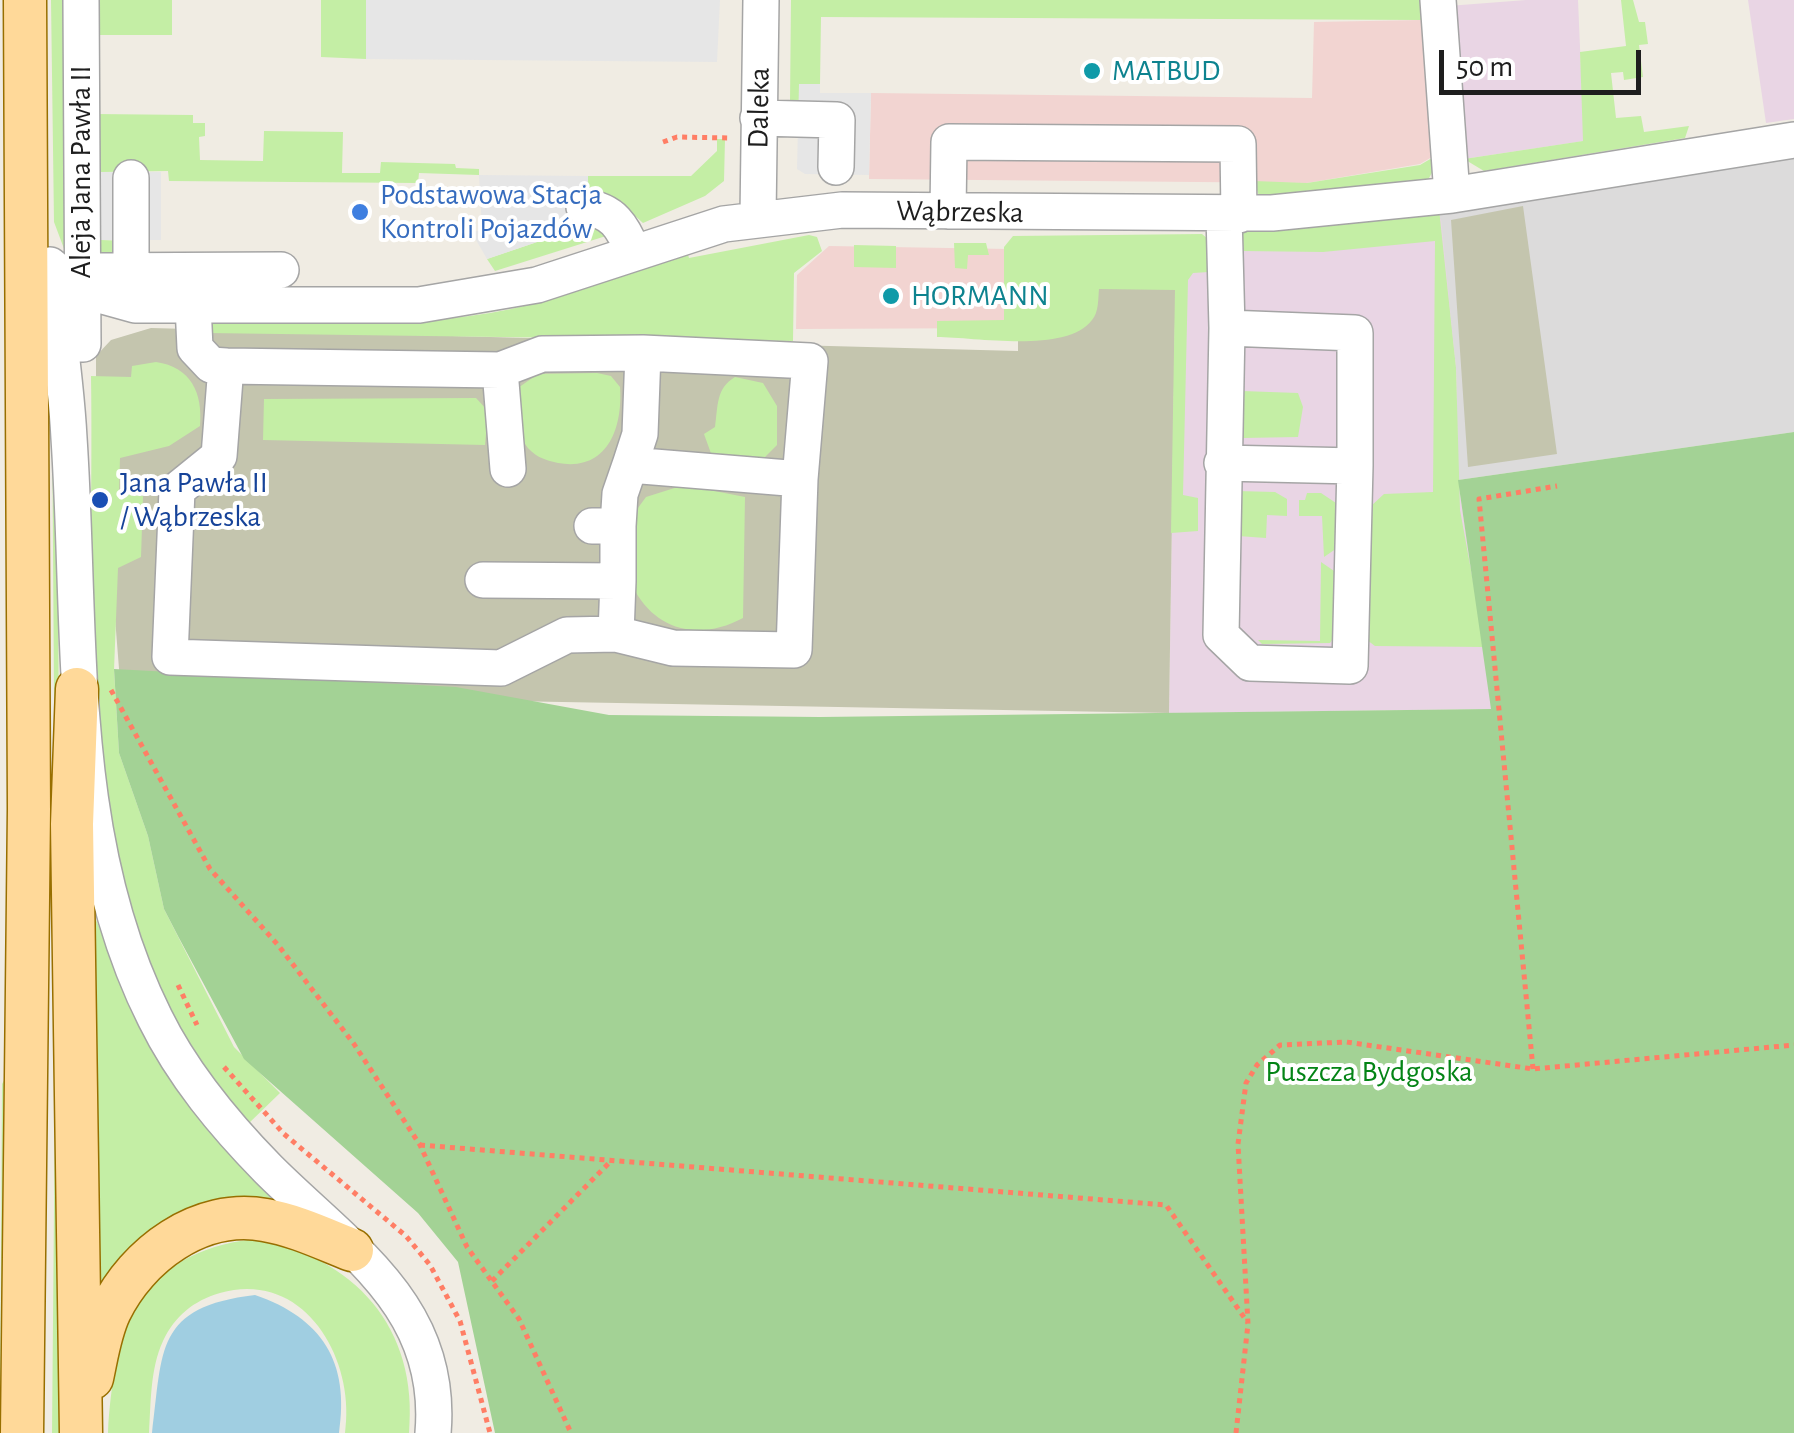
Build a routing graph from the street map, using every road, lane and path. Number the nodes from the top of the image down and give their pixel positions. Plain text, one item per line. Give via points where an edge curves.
1 (24, 0) edge
2 (81, 0) edge
3 (761, 0) edge
4 (1438, 0) edge
5 (758, 118) junction
6 (1794, 140) edge
7 (663, 142) dead end
8 (26, 155) junction
9 (759, 166) junction
10 (836, 167) dead end
11 (132, 178) dead end
12 (1452, 195) junction
13 (584, 207) dead end
14 (948, 212) junction
15 (1231, 215) junction
16 (758, 217) junction
17 (633, 252) junction
18 (281, 270) dead end
19 (70, 275) junction
20 (133, 288) junction
21 (193, 305) junction
22 (1227, 328) junction
23 (642, 353) junction
24 (73, 359) junction
25 (226, 366) junction
26 (500, 370) junction
27 (1222, 464) junction
28 (630, 465) junction
29 (1355, 466) junction
30 (508, 469) dead end
31 (800, 480) junction
32 (1557, 486) dead end
33 (482, 580) dead end
34 (618, 581) junction
35 (616, 634) junction
36 (92, 696) junction
37 (174, 978) dead end
38 (200, 1032) dead end
39 (1794, 1045) edge
40 (221, 1064) dead end
41 (1533, 1069) junction
42 (420, 1145) junction
43 (612, 1160) junction
44 (352, 1250) junction
45 (492, 1282) junction
46 (1248, 1324) junction
47 (81, 1430) edge
48 (22, 1433) edge
49 (433, 1433) edge
50 (490, 1433) edge
51 (571, 1433) edge
52 (1236, 1433) edge

1 - 8 main road
2 - 19 street, Aleja Jana Pawła II
3 - 5 street, Daleka
4 - 12 street
5 - 9 street, Daleka
5 - 10 street via 836,120
6 - 12 street, Wąbrzeska
7 - 9 path via 730,136 730,166
8 - 19 main road
8 - 48 main road via 29,848
9 - 16 street, Daleka
11 - 20 street
12 - 15 street, Wąbrzeska
13 - 17 street via 617,221
14 - 15 street, Wąbrzeska
14 - 15 street via 949,142 1238,144
14 - 16 street, Wąbrzeska
15 - 22 street
16 - 17 street, Wąbrzeska
17 - 21 street, Wąbrzeska via 538,285 455,302
18 - 20 street
19 - 20 street, Wąbrzeska
19 - 24 street, Aleja Jana Pawła II
20 - 21 street, Wąbrzeska
20 - 24 street
21 - 25 street via 195,348 211,365
22 - 27 street
22 - 29 street via 1355,332
23 - 26 street via 542,354
23 - 28 street via 640,434
23 - 31 street via 810,361
24 - 36 street, Aleja Jana Pawła II
25 - 26 street
25 - 35 street via 219,456 176,490 170,656 501,668 566,635
26 - 30 street
27 - 29 street
27 - 29 street via 1221,635 1250,663 1350,666
28 - 31 street
28 - 34 street via 605,526
31 - 35 street via 794,650 673,648
32 - 41 path via 1480,499
33 - 34 street
34 - 35 street
36 - 42 path via 106,684 210,869 343,1030
36 - 44 street, Aleja Jana Pawła II via 107,887 126,954 156,1020 191,1081
36 - 47 main road via 72,844
37 - 38 path
39 - 41 path
40 - 50 path via 284,1134 406,1236 430,1266 460,1320
41 - 46 path via 1346,1042 1280,1045 1257,1065 1246,1084 1238,1144
42 - 43 path
42 - 45 path
43 - 45 path
43 - 46 path via 1166,1205
44 - 47 main road via 282,1224 241,1218 199,1227 160,1247 111,1308
44 - 49 street, Aleja Jana Pawła II via 389,1286 420,1338 431,1374
45 - 51 path via 519,1319
46 - 52 path

